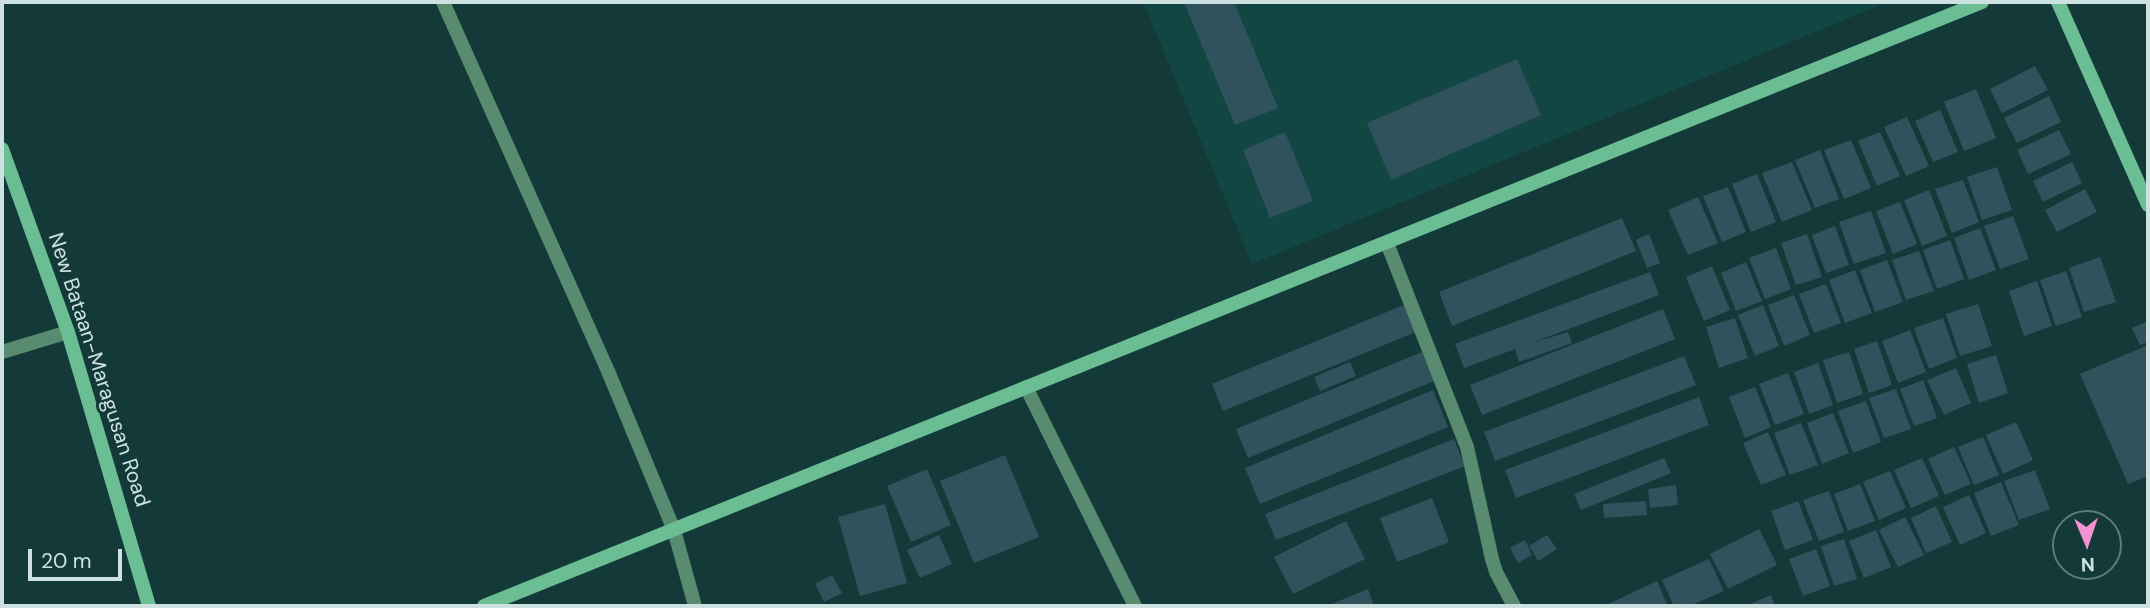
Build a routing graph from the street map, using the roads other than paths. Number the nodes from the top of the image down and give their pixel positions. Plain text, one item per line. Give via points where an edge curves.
1 (443, 2) edge
2 (1982, 2) edge
3 (2058, 2) edge
4 (2, 149) edge
5 (2148, 205) edge
6 (1387, 243) junction
7 (68, 332) junction
8 (2, 352) edge
9 (1026, 387) junction
10 (674, 530) junction
11 (149, 606) edge
12 (484, 606) edge
13 (695, 606) edge
14 (1135, 606) edge
15 (1514, 606) edge

1 - 10 street
2 - 6 street
3 - 5 street
4 - 7 street, New Bataan-Maragusan Road
6 - 9 street
6 - 15 street via 1467,447 1492,559
7 - 8 street
7 - 11 street, New Bataan-Maragusan Road
9 - 10 street
9 - 14 street
10 - 12 street
10 - 13 street

